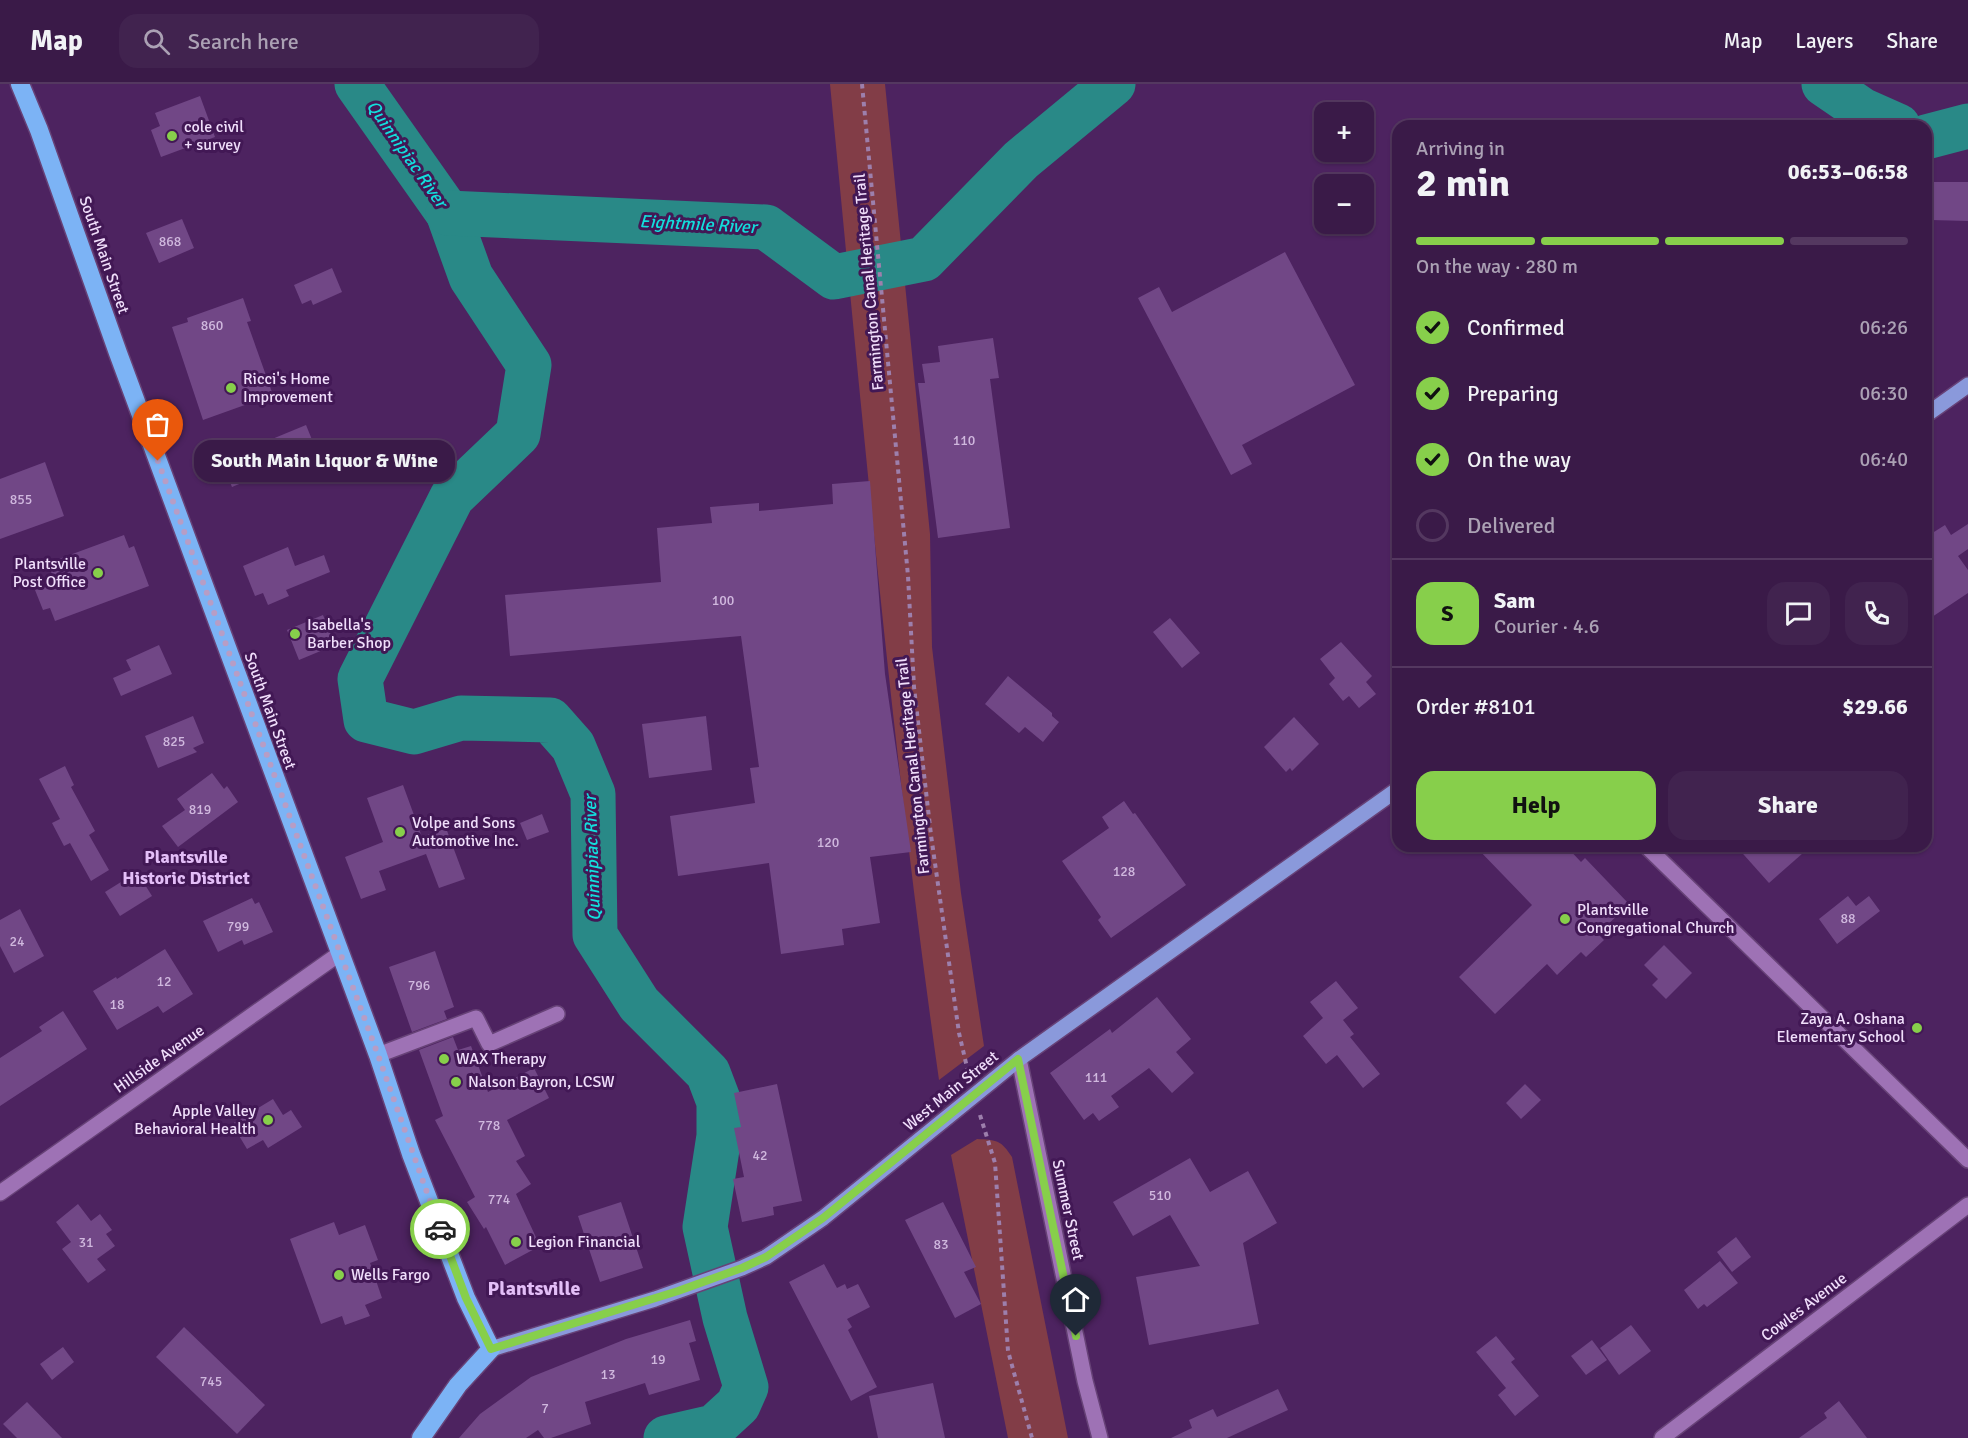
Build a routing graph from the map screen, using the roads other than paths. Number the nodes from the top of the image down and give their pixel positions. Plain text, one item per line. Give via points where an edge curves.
1 (20, 84) edge
2 (1968, 385) edge
3 (1932, 411) edge
4 (1392, 793) edge
5 (1652, 852) edge
6 (339, 954) junction
7 (556, 1014) dead end
8 (378, 1055) junction
9 (1018, 1059) junction
10 (1968, 1160) edge
11 (0, 1193) edge
12 (1968, 1205) edge
13 (491, 1349) junction
14 (421, 1438) edge
15 (1100, 1438) edge
16 (1662, 1438) edge

1 - 6 highway, South Main Street
2 - 3 main road
4 - 9 main road, West Main Street
5 - 10 street
6 - 8 highway, South Main Street
6 - 11 street, Hillside Avenue
7 - 8 street via 489,1044 476,1018
8 - 13 highway, South Main Street via 466,1298
9 - 13 main road, West Main Street via 823,1218 766,1257 700,1283
9 - 15 street, Summer Street
12 - 16 street, Cowles Avenue
13 - 14 highway via 458,1384

